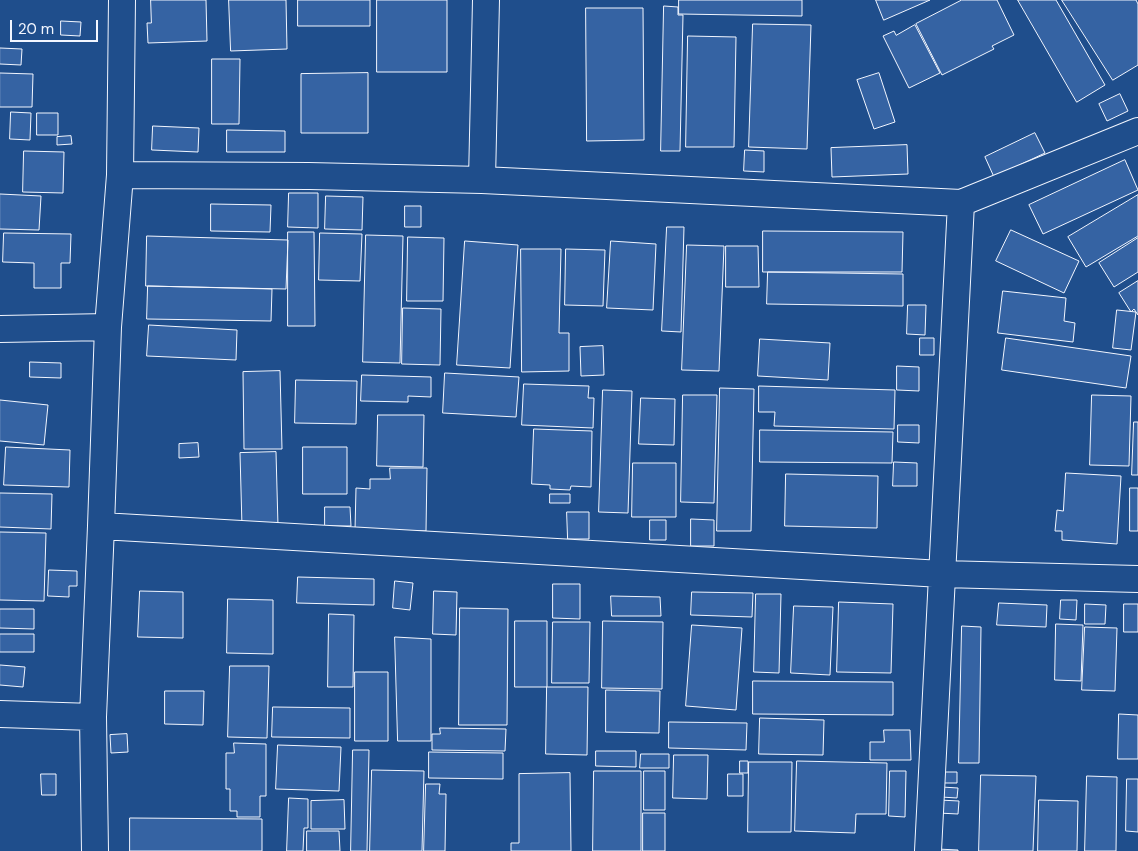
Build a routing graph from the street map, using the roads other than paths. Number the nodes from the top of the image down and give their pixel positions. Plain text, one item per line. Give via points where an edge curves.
1 (122, 0) edge
2 (486, 0) edge
3 (1138, 130) edge
4 (120, 175) junction
5 (482, 180) junction
6 (961, 203) junction
7 (108, 327) junction
8 (0, 328) edge
9 (101, 526) junction
10 (942, 574) junction
11 (1138, 580) edge
12 (0, 714) edge
13 (93, 717) junction
14 (94, 851) edge
15 (928, 851) edge

1 - 4 street
2 - 5 street
3 - 6 street
4 - 5 street
4 - 7 street
5 - 6 street
6 - 10 street
7 - 8 street
7 - 9 street
9 - 10 street
9 - 13 street
10 - 11 street
10 - 15 street
12 - 13 street
13 - 14 street

